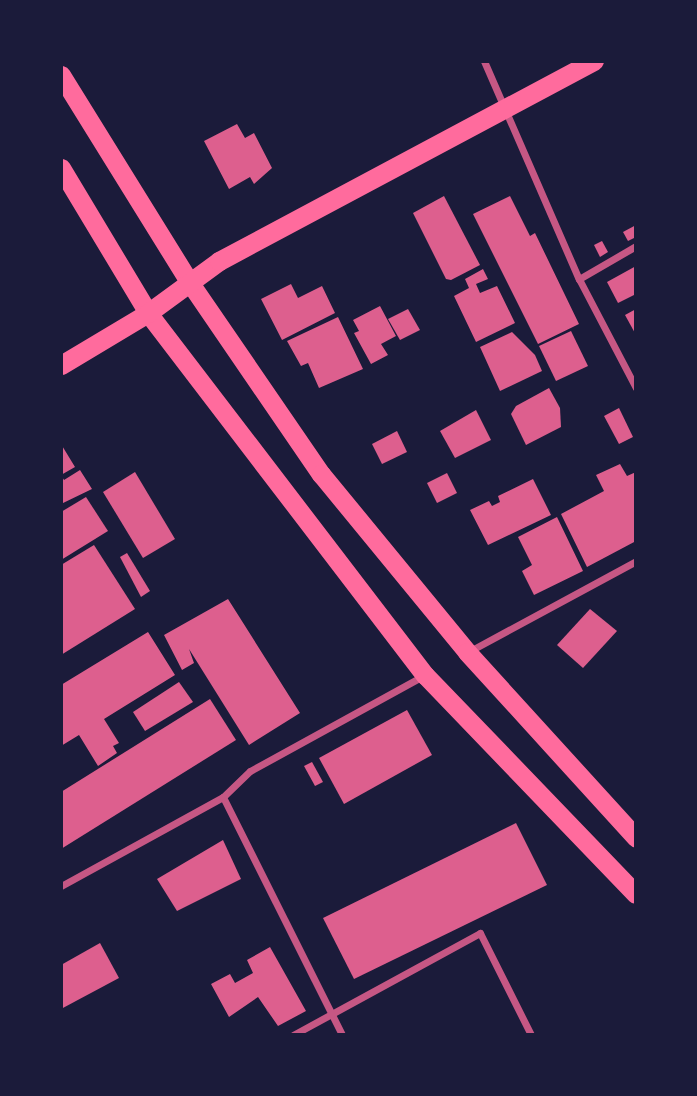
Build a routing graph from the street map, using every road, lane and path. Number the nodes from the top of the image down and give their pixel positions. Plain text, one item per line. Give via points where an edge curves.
1 (484, 61) edge
2 (594, 61) edge
3 (61, 75) edge
4 (505, 107) junction
5 (61, 168) edge
6 (636, 246) edge
7 (579, 279) junction
8 (190, 283) junction
9 (148, 313) junction
10 (61, 365) edge
11 (636, 388) edge
12 (636, 561) edge
13 (467, 652) junction
14 (425, 675) junction
15 (223, 797) junction
16 (636, 838) edge
17 (61, 886) edge
18 (636, 894) edge
19 (331, 1015) junction
20 (293, 1035) edge
21 (342, 1035) edge
22 (531, 1035) edge

1 - 4 street
2 - 4 highway
3 - 8 highway
4 - 7 street
4 - 8 highway via 219,261
5 - 9 highway
6 - 7 street
7 - 11 street
8 - 9 highway
8 - 13 highway via 320,474
9 - 10 highway
9 - 14 highway
12 - 13 street
13 - 16 highway
14 - 15 street via 250,771
14 - 18 highway
15 - 17 street
15 - 19 street
19 - 20 street
19 - 21 street
19 - 22 street via 480,933

